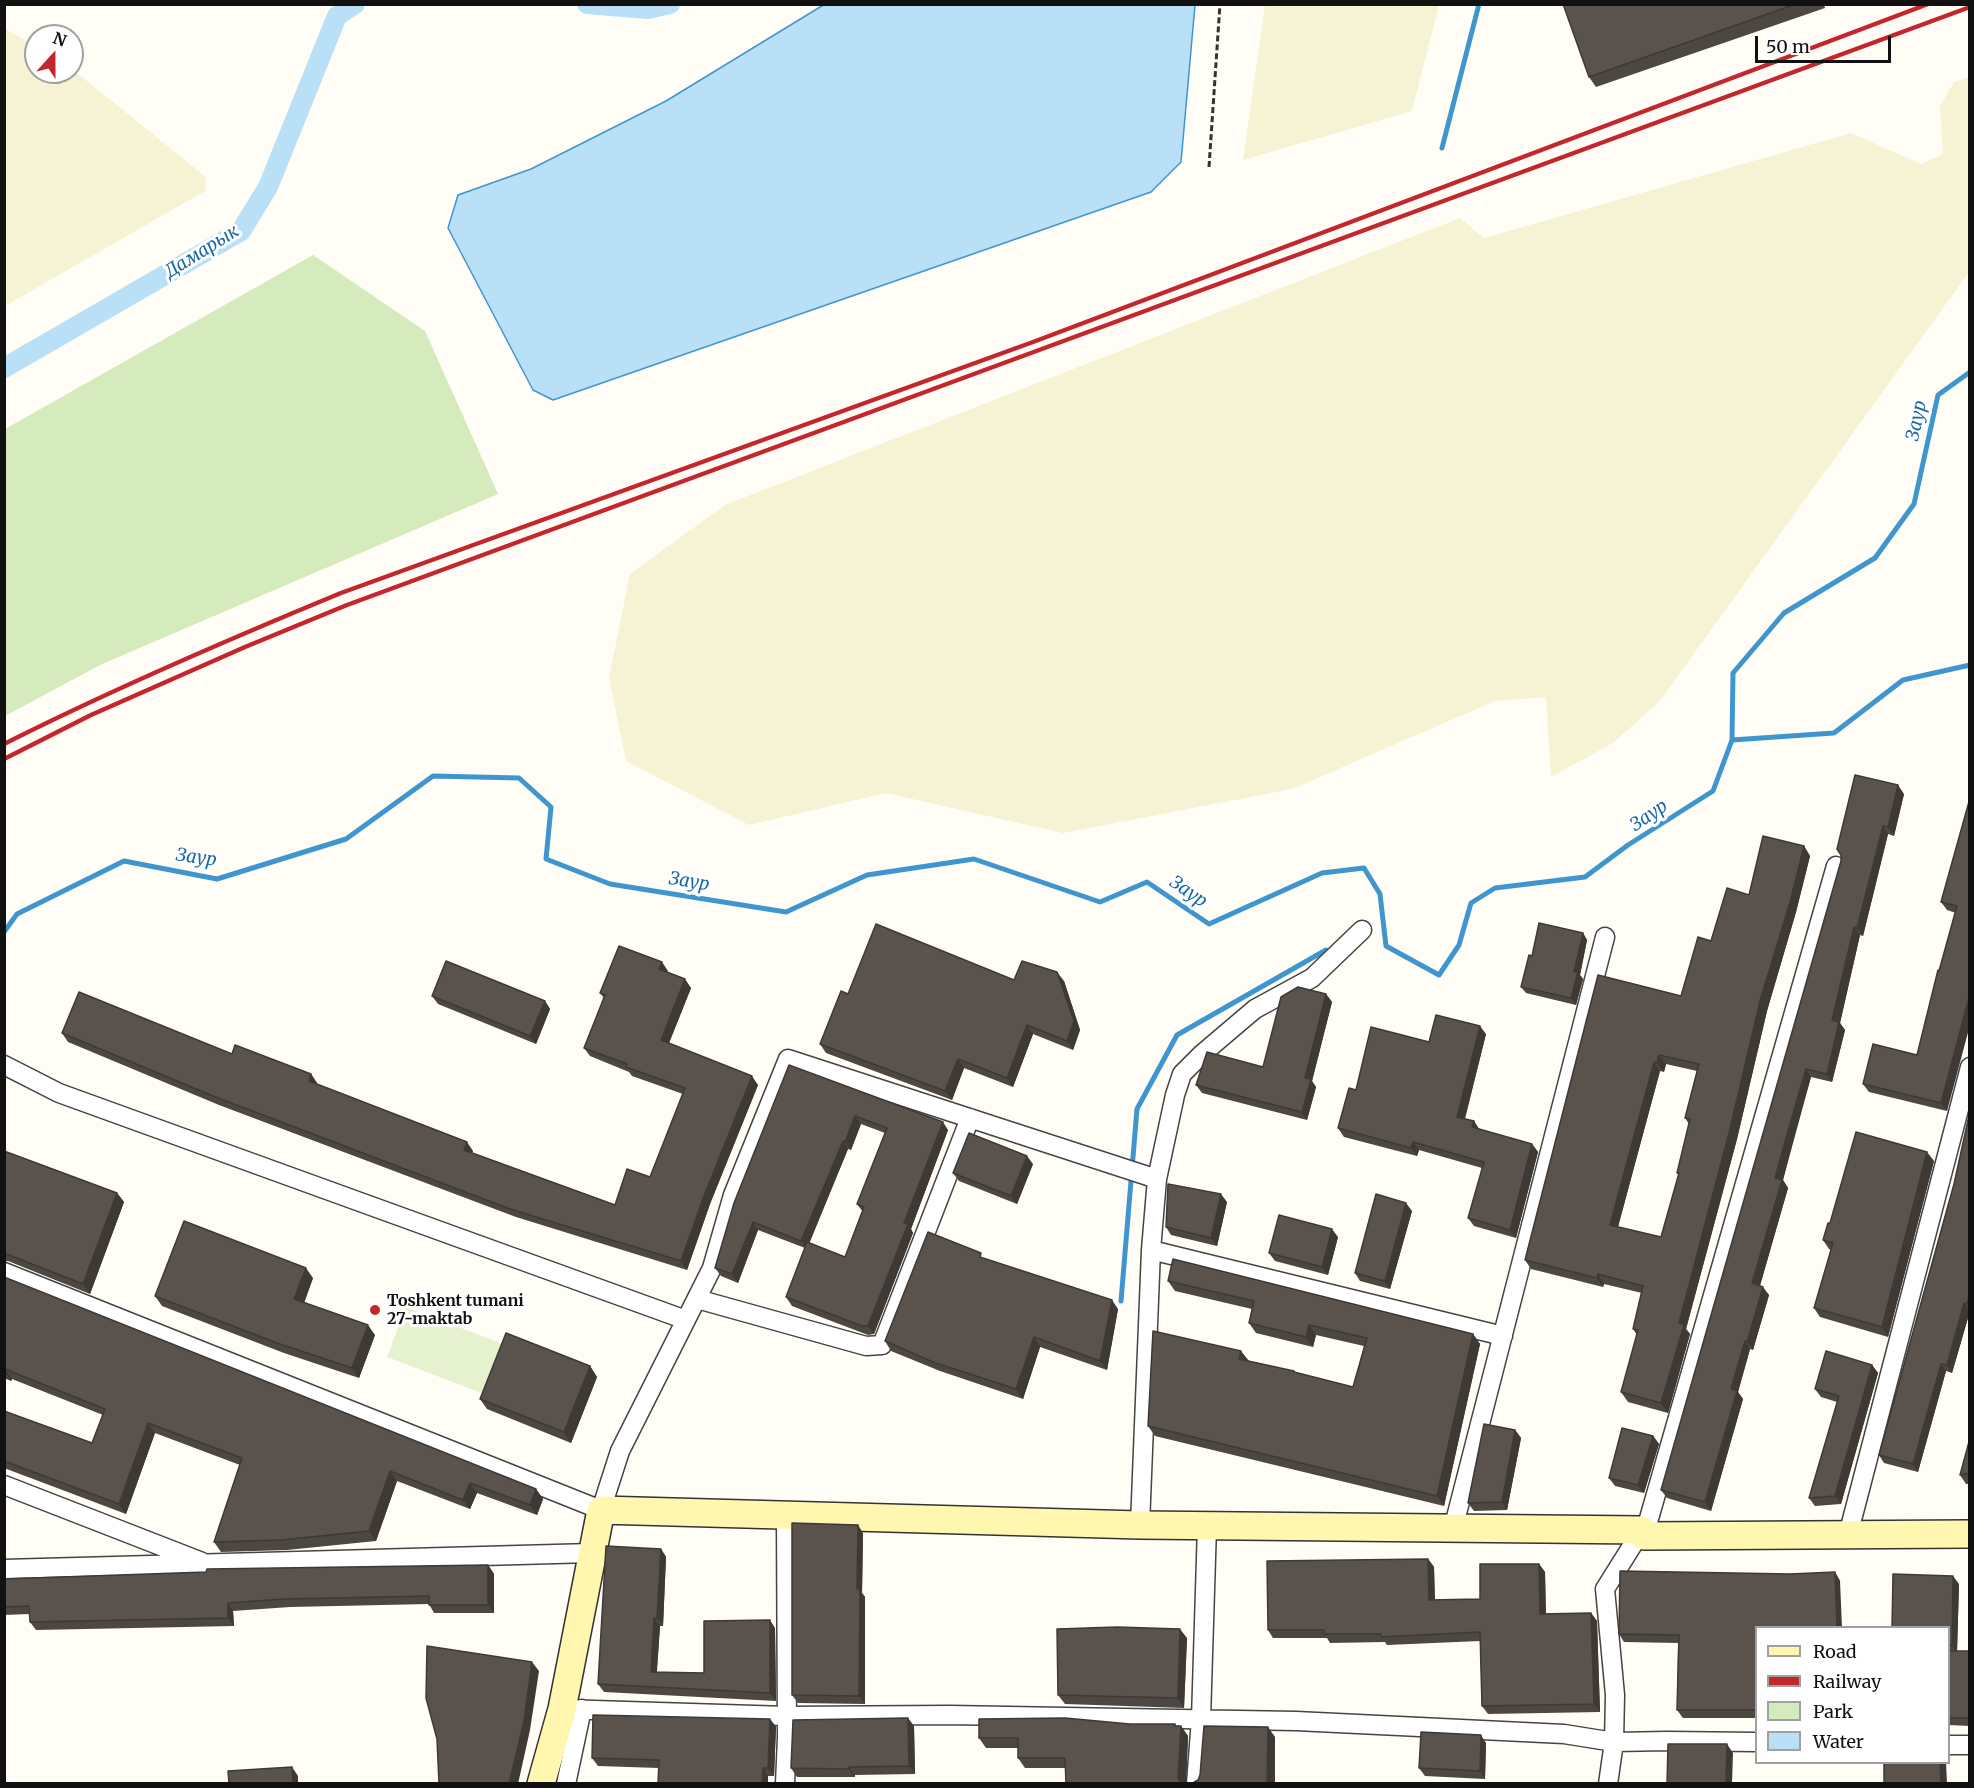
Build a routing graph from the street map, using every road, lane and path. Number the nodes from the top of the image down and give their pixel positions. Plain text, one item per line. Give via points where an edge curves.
1 (1220, 4) edge
2 (1209, 167) dead end
3 (1836, 866) edge
4 (1362, 930) dead end
5 (1605, 937) dead end
6 (4, 1065) edge
7 (1970, 1067) edge
8 (970, 1118) junction
9 (1157, 1179) junction
10 (1151, 1250) junction
11 (4, 1272) edge
12 (697, 1299) junction
13 (686, 1320) junction
14 (1503, 1336) junction
15 (4, 1485) edge
16 (600, 1510) junction
17 (786, 1515) junction
18 (1140, 1525) junction
19 (1207, 1526) junction
20 (1454, 1529) junction
21 (1643, 1533) junction
22 (1970, 1534) edge
23 (1848, 1535) junction
24 (592, 1553) junction
25 (209, 1564) junction
26 (4, 1569) edge
27 (572, 1709) junction
28 (787, 1716) junction
29 (1200, 1719) junction
30 (1614, 1742) junction
31 (1755, 1742) edge
32 (1950, 1745) edge
33 (1970, 1745) edge
34 (541, 1784) edge
35 (566, 1784) edge
36 (784, 1784) edge
37 (1196, 1784) edge
38 (1608, 1784) edge

1 - 2 path
3 - 21 street
4 - 9 street via 1312,978 1255,1009 1182,1074
5 - 14 street
6 - 13 street via 59,1093
7 - 23 street
8 - 9 street
8 - 12 street via 882,1345 866,1346
8 - 12 street via 788,1059 733,1195 712,1268
9 - 10 street
10 - 14 street
10 - 18 street
11 - 16 street
12 - 13 street
13 - 16 street via 620,1452
14 - 20 street
15 - 25 street
16 - 17 street
16 - 24 street
17 - 18 street
17 - 28 street
18 - 19 street
19 - 20 street
19 - 29 street
20 - 21 street
21 - 23 street
21 - 30 street via 1605,1590 1615,1695
22 - 23 street
24 - 25 street
24 - 27 street
25 - 26 street
27 - 28 street
27 - 34 street
27 - 35 street
28 - 29 street
28 - 36 street
29 - 30 street via 1564,1734
29 - 37 street
30 - 31 street
30 - 38 street
32 - 33 street

